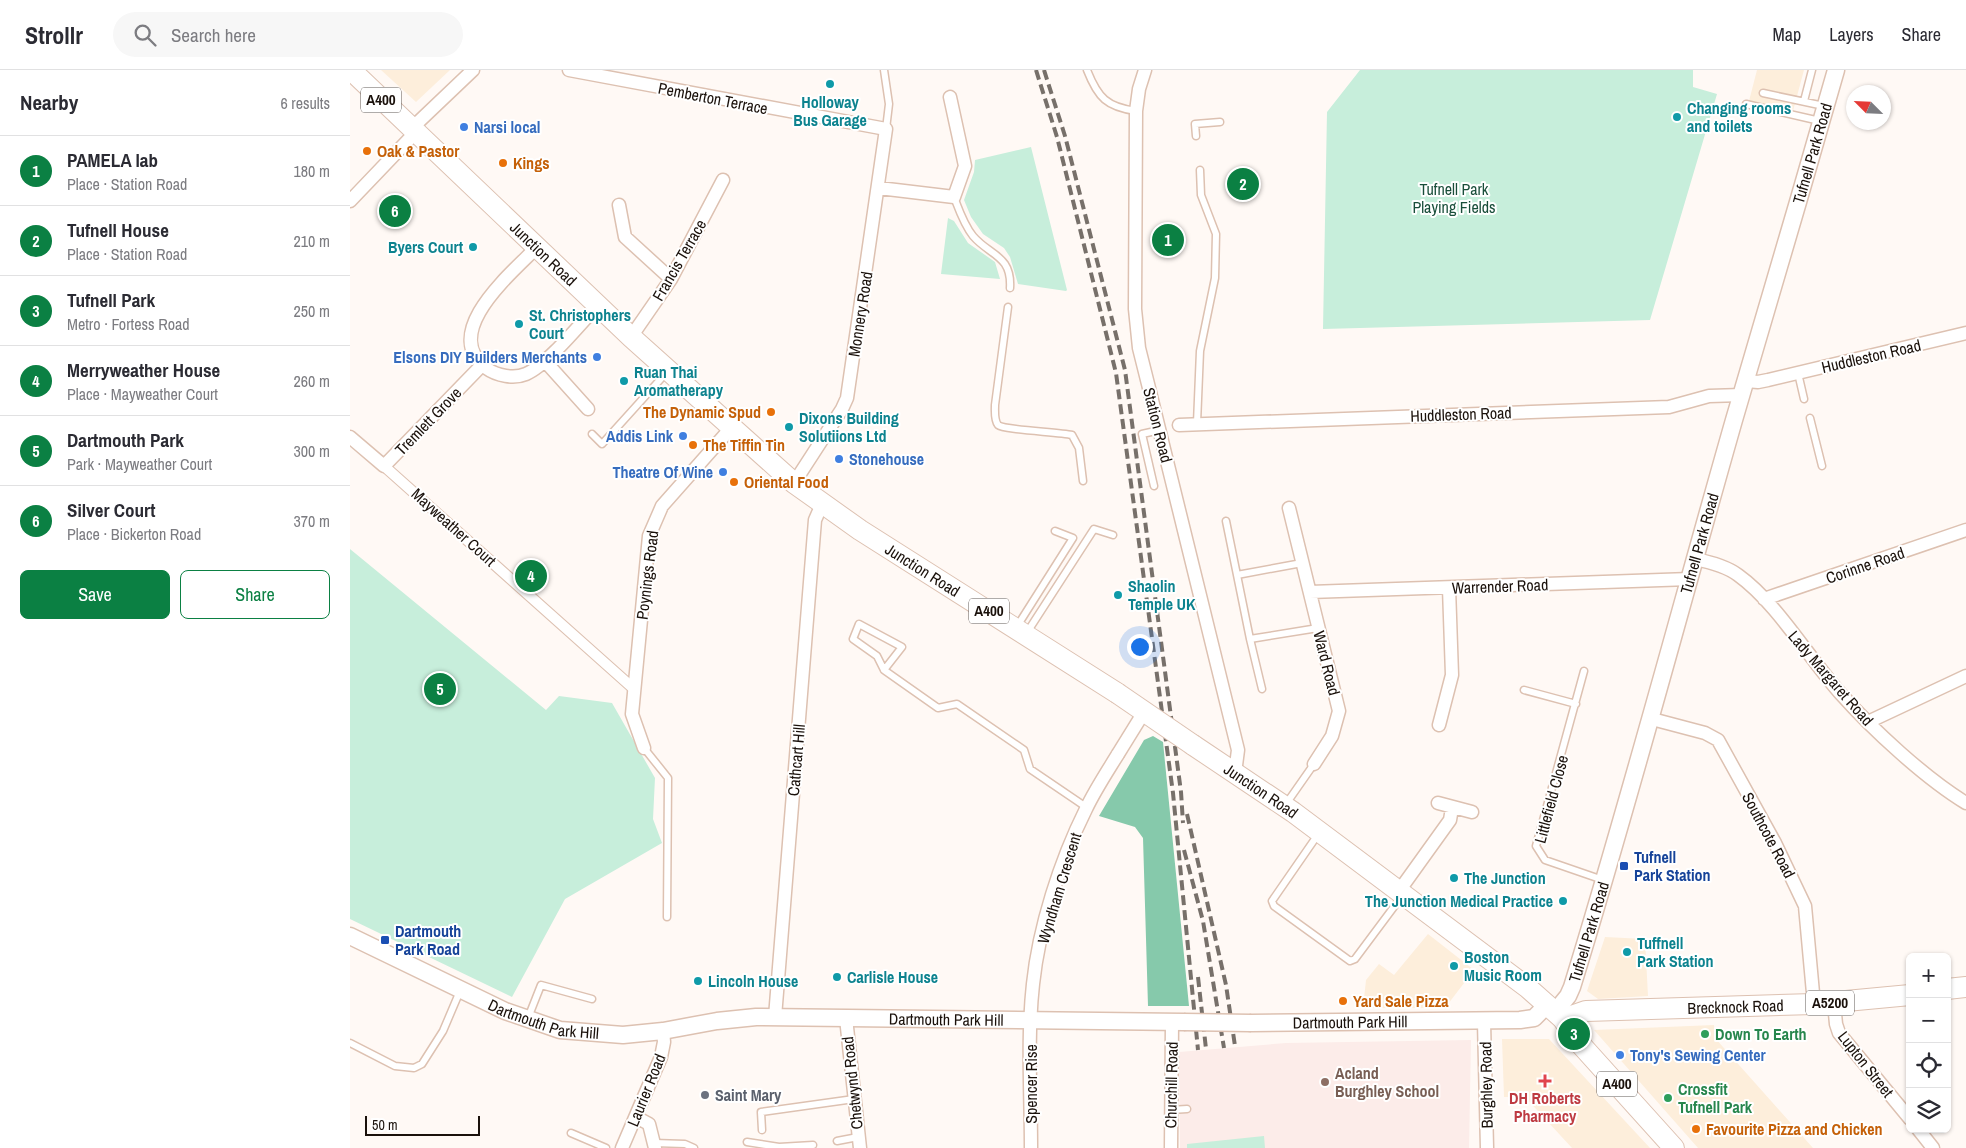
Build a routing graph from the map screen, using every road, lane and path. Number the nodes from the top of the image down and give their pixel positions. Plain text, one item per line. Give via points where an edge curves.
1 (351, 70) edge
2 (473, 70) edge
3 (569, 70) edge
4 (884, 70) edge
5 (1087, 70) edge
6 (1145, 70) edge
7 (1812, 70) edge
8 (1836, 70) edge
9 (1763, 93) dead end
10 (950, 97) dead end
11 (1804, 101) junction
12 (1746, 104) dead end
13 (1136, 111) junction
14 (1823, 114) junction
15 (1220, 122) dead end
16 (886, 129) junction
17 (413, 131) junction
18 (1196, 136) dead end
19 (1200, 170) dead end
20 (724, 180) dead end
21 (879, 188) junction
22 (954, 197) junction
23 (350, 201) edge
24 (619, 205) dead end
25 (536, 247) junction
26 (671, 279) junction
27 (1010, 288) dead end
28 (598, 305) junction
29 (1008, 308) dead end
30 (1966, 333) edge
31 (631, 337) junction
32 (544, 360) junction
33 (482, 365) junction
34 (668, 371) junction
35 (1798, 373) junction
36 (1744, 388) junction
37 (1804, 399) dead end
38 (588, 409) dead end
39 (1810, 418) dead end
40 (1197, 423) junction
41 (1179, 425) dead end
42 (731, 428) junction
43 (1160, 430) junction
44 (592, 434) dead end
45 (350, 437) edge
46 (384, 466) junction
47 (1822, 466) dead end
48 (1082, 481) dead end
49 (794, 483) junction
50 (1154, 486) dead end
51 (822, 504) junction
52 (1289, 508) dead end
53 (1226, 521) dead end
54 (1966, 530) edge
55 (1055, 532) dead end
56 (1113, 535) dead end
57 (1696, 559) junction
58 (1302, 563) junction
59 (1237, 575) junction
60 (1690, 579) junction
61 (1449, 588) junction
62 (1310, 592) junction
63 (1764, 599) junction
64 (1318, 628) junction
65 (1021, 632) junction
66 (1250, 639) junction
67 (884, 670) junction
68 (1584, 671) dead end
69 (1966, 676) edge
70 (634, 689) junction
71 (1262, 689) dead end
72 (1524, 690) dead end
73 (1576, 704) junction
74 (1144, 712) junction
75 (1652, 719) junction
76 (1868, 722) junction
77 (1440, 725) dead end
78 (644, 748) joint
79 (1314, 764) joint
80 (1235, 773) junction
81 (1438, 803) dead end
82 (1966, 803) edge
83 (1285, 806) junction
84 (1086, 808) junction
85 (1452, 808) junction
86 (1472, 812) dead end
87 (1320, 832) junction
88 (1604, 880) junction
89 (1401, 893) junction
90 (667, 917) dead end
91 (350, 936) edge
92 (1966, 987) edge
93 (1951, 989) edge
94 (460, 992) junction
95 (1906, 994) edge
96 (592, 998) dead end
97 (1834, 1003) junction
98 (1814, 1004) junction
99 (1555, 1012) junction
100 (775, 1017) junction
101 (846, 1018) junction
102 (527, 1020) junction
103 (1031, 1021) junction
104 (1178, 1022) junction
105 (1484, 1022) junction
106 (663, 1031) junction
107 (350, 1043) edge
108 (854, 1099) junction
109 (1187, 1109) dead end
110 (1171, 1110) junction
111 (1906, 1114) edge
112 (636, 1117) junction
113 (762, 1130) dead end
114 (571, 1132) dead end
115 (1921, 1133) edge
116 (836, 1141) dead end
117 (747, 1142) dead end
118 (859, 1142) edge
119 (812, 1145) dead end
120 (654, 1146) edge
121 (606, 1148) edge
122 (622, 1148) edge
123 (694, 1148) edge
124 (1031, 1148) edge
125 (1171, 1148) edge
126 (1487, 1148) edge
127 (1674, 1148) edge
128 (1934, 1148) edge

1 - 17 main road, Junction Road / A400
2 - 17 street
3 - 16 street, Pemberton Terrace
4 - 16 lane via 889,104
5 - 13 lane via 1095,89 1106,102 1119,109
6 - 13 street, Station Road
7 - 11 lane
8 - 14 street, Tufnell Park Road
9 - 11 lane
10 - 22 street via 965,166
11 - 14 lane
12 - 14 lane
13 - 43 street, Station Road via 1135,310 1140,348
14 - 36 street, Tufnell Park Road
15 - 18 lane via 1195,124
16 - 21 street, Monnery Road
17 - 23 street
17 - 25 main road, Junction Road / A400
19 - 40 lane via 1201,195 1216,234 1214,278 1200,351
20 - 26 street, Francis Terrace
21 - 22 street
21 - 49 street, Monnery Road via 847,398
22 - 27 lane via 974,236 1002,258 1007,266
24 - 26 street via 625,238
25 - 28 main road, Junction Road / A400
25 - 33 street via 476,316 471,337 474,353
26 - 31 street, Francis Terrace
28 - 31 main road, Junction Road / A400
28 - 32 street
29 - 48 lane via 995,406 998,425 1006,429 1072,435 1079,448
30 - 35 street, Huddleston Road
31 - 34 main road, Junction Road / A400
32 - 33 street via 520,376 502,375
32 - 38 street
33 - 46 street, Tremlett Grove
34 - 42 main road, Junction Road / A400
34 - 44 lane via 602,444
35 - 36 street, Huddleston Road
35 - 37 lane
36 - 40 street, Huddleston Road via 1669,407
36 - 57 street, Tufnell Park Road
39 - 47 lane
40 - 41 street, Huddleston Road
42 - 49 main road, Junction Road / A400
42 - 70 street, Poynings Road via 668,499 653,525 648,543
43 - 50 lane via 1142,434
43 - 80 street, Station Road via 1238,750
45 - 46 street, Tremlett Grove
46 - 70 street, Mayweather Court
49 - 51 main road, Junction Road / A400
51 - 65 main road, Junction Road / A400
51 - 100 street, Cathcart Hill via 815,520
52 - 58 street, Ward Road
53 - 59 lane
54 - 63 street, Corinne Road
55 - 65 lane via 1073,538
56 - 65 lane via 1094,528
57 - 60 street, Tufnell Park Road
57 - 63 street, Lady Margaret Road via 1738,574
58 - 59 lane
58 - 62 street, Ward Road
59 - 66 lane
60 - 61 street, Warrender Road
60 - 75 street, Tufnell Park Road
61 - 62 street, Warrender Road
61 - 77 street via 1452,675
62 - 64 street, Ward Road
63 - 76 street, Lady Margaret Road via 1840,693
64 - 66 lane
64 - 79 street, Ward Road via 1338,711 1332,736
65 - 74 main road, Junction Road / A400, bridge
66 - 71 lane
67 - 67 lane via 902,647 859,624 853,639 877,656
67 - 84 lane via 938,708 957,704 1001,734 1024,750 1030,769
68 - 73 lane, Littlefield Close
69 - 76 street
70 - 78 street, Poynings Road via 632,719
72 - 73 lane
73 - 88 lane, Littlefield Close via 1536,846 1545,860
74 - 80 main road, Junction Road / A400, bridge
74 - 84 street, Wyndham Crescent, bridge
75 - 88 street, Tufnell Park Road
75 - 98 street, Southcote Road via 1705,733 1718,740 1775,842 1805,906
76 - 82 street, Lady Margaret Road via 1945,790
78 - 90 lane via 668,778
79 - 83 lane, Ward Road
80 - 83 main road, Junction Road / A400
81 - 85 street
83 - 87 main road, Junction Road / A400
84 - 103 street, Wyndham Crescent via 1065,857 1048,913 1033,982
85 - 86 street
85 - 89 street via 1450,820
87 - 89 main road, Junction Road / A400
87 - 89 lane via 1272,901 1274,906 1350,960 1355,959
88 - 99 street, Tufnell Park Road via 1572,987
89 - 99 main road, Junction Road / A400 via 1519,981
91 - 94 street, Dartmouth Park Hill
92 - 93 main road
94 - 102 street, Dartmouth Park Hill
94 - 107 lane via 442,1031 422,1064 414,1068 395,1066
95 - 97 main road, Brecknock Road / A5200
96 - 102 lane via 541,985
97 - 98 main road, Brecknock Road / A5200
97 - 111 street, Lupton Street via 1839,1033
98 - 99 main road, Brecknock Road / A5200
99 - 105 street, Dartmouth Park Hill via 1534,1018
99 - 127 main road, A400
100 - 101 street, Dartmouth Park Hill
100 - 106 street, Dartmouth Park Hill via 731,1019
101 - 103 street, Dartmouth Park Hill
101 - 108 street, Chetwynd Road
102 - 106 street, Dartmouth Park Hill via 586,1034
103 - 104 street, Dartmouth Park Hill
103 - 124 street, Spencer Rise
104 - 105 street, Dartmouth Park Hill, bridge
104 - 110 street, Churchill Road
105 - 126 street, Burghley Road
106 - 112 street, Laurier Road via 661,1057
108 - 113 lane via 761,1112
108 - 118 street, Chetwynd Road
109 - 110 lane
110 - 125 street, Churchill Road
112 - 120 street via 649,1124
112 - 122 street, Laurier Road
114 - 121 lane
115 - 128 street
116 - 118 lane
117 - 119 lane via 779,1147
120 - 123 lane via 685,1144

